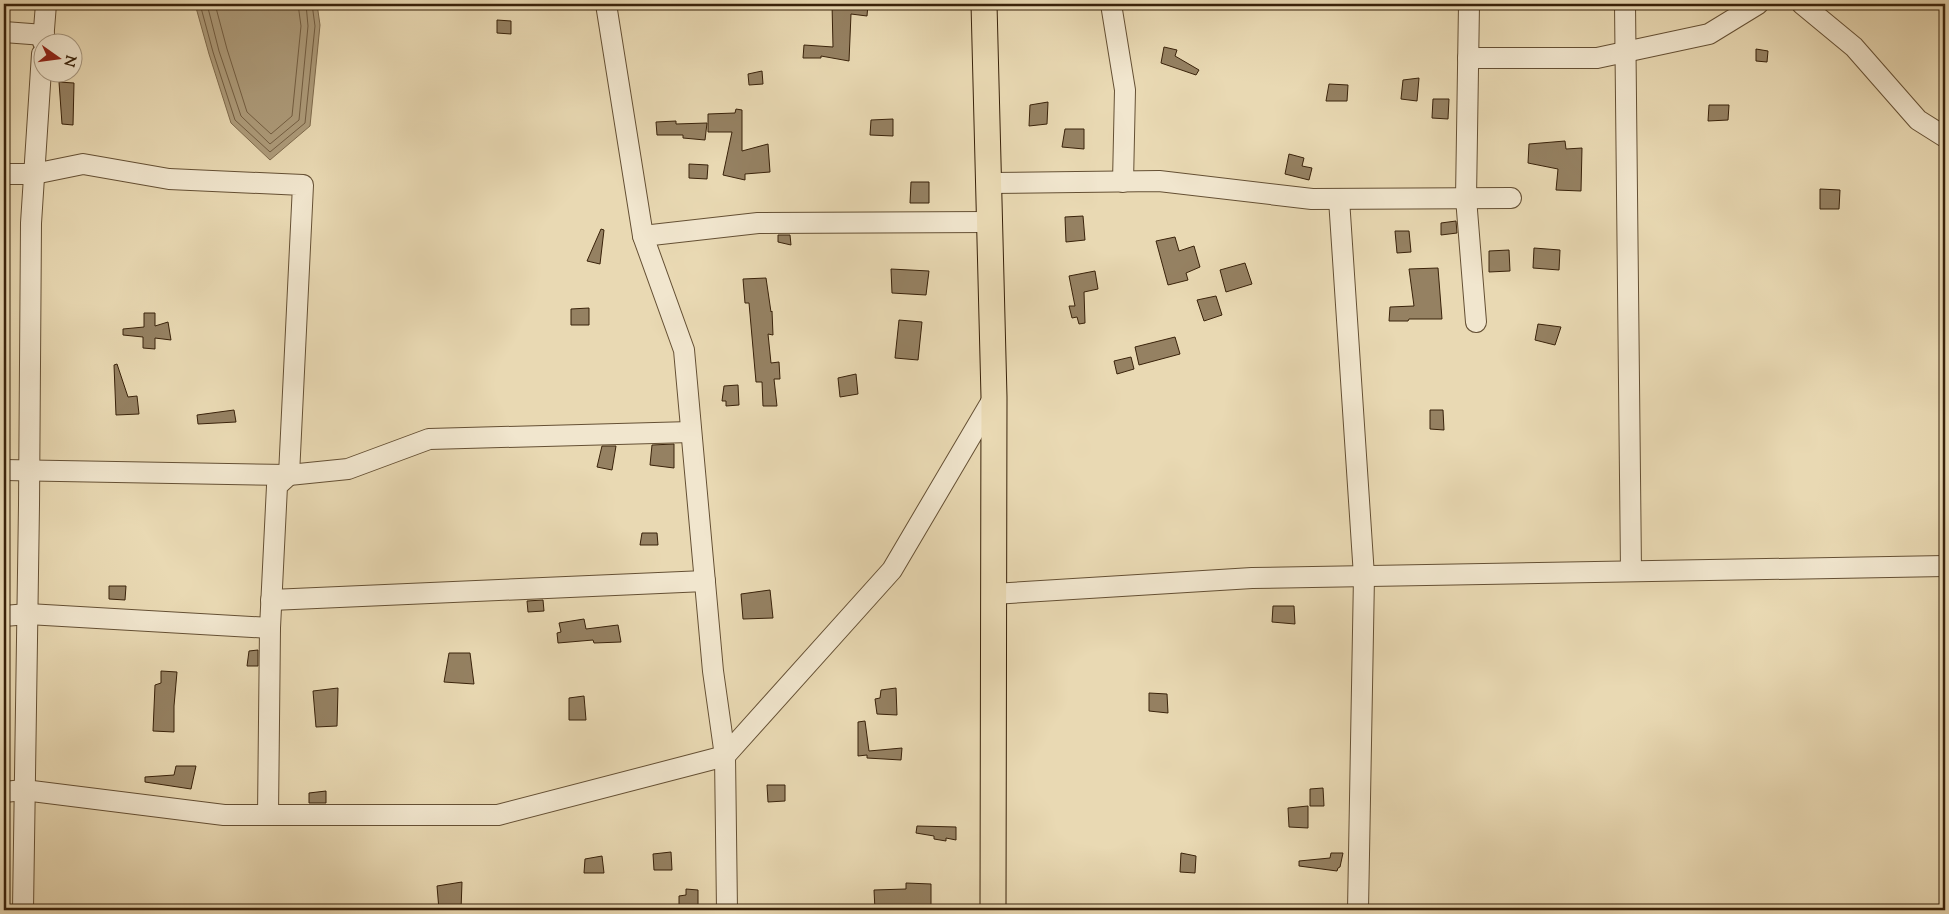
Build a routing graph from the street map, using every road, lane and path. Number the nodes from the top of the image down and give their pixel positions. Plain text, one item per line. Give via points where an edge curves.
1 (46, 4) edge
2 (606, 4) edge
3 (984, 4) edge
4 (1111, 4) edge
5 (1469, 4) edge
6 (1625, 4) edge
7 (1758, 4) edge
8 (1802, 4) edge
9 (4, 32) edge
10 (44, 32) edge
11 (32, 41) edge
12 (1626, 52) junction
13 (1468, 58) junction
14 (40, 82) edge
15 (1945, 137) edge
16 (4, 174) edge
17 (34, 174) junction
18 (1122, 182) junction
19 (988, 183) junction
20 (1466, 198) junction
21 (1511, 198) dead end
22 (1339, 199) junction
23 (989, 222) junction
24 (643, 236) junction
25 (1476, 322) dead end
26 (994, 397) junction
27 (691, 432) junction
28 (4, 470) edge
29 (30, 471) junction
30 (289, 475) junction
31 (1945, 566) edge
32 (1631, 571) junction
33 (1364, 576) junction
34 (705, 581) junction
35 (993, 594) junction
36 (271, 600) junction
37 (28, 614) junction
38 (4, 616) edge
39 (270, 628) junction
40 (724, 756) junction
41 (24, 790) junction
42 (4, 792) edge
43 (268, 815) junction
44 (23, 910) edge
45 (726, 910) edge
46 (993, 910) edge
47 (1358, 910) edge

1 - 10 street
2 - 24 street
3 - 19 main road
4 - 18 street via 1125,90
5 - 13 street
6 - 12 street
7 - 12 street via 1709,34
8 - 15 street via 1854,47 1918,120
9 - 11 street
12 - 13 street via 1597,58
12 - 32 street
13 - 20 street
14 - 17 street
16 - 17 street
17 - 29 street
17 - 30 street via 82,164 169,179 303,185
18 - 19 street
18 - 22 street via 1159,181 1312,199
19 - 23 main road
20 - 21 street
20 - 22 street
20 - 25 street
22 - 33 street
23 - 24 street via 758,222
23 - 26 main road
24 - 27 street via 684,350
26 - 35 main road
26 - 40 street via 892,570
27 - 30 street via 429,440 348,469
27 - 34 street
28 - 29 street
29 - 30 street
29 - 37 street
30 - 36 street via 277,486
31 - 32 street
32 - 33 street
33 - 35 street via 1252,578
33 - 47 street
34 - 36 street
34 - 40 street
35 - 46 main road
36 - 39 street
37 - 38 street
37 - 39 street
37 - 41 street
39 - 43 street
40 - 43 street via 498,815
40 - 45 street
41 - 42 street
41 - 43 street via 224,815
41 - 44 street

